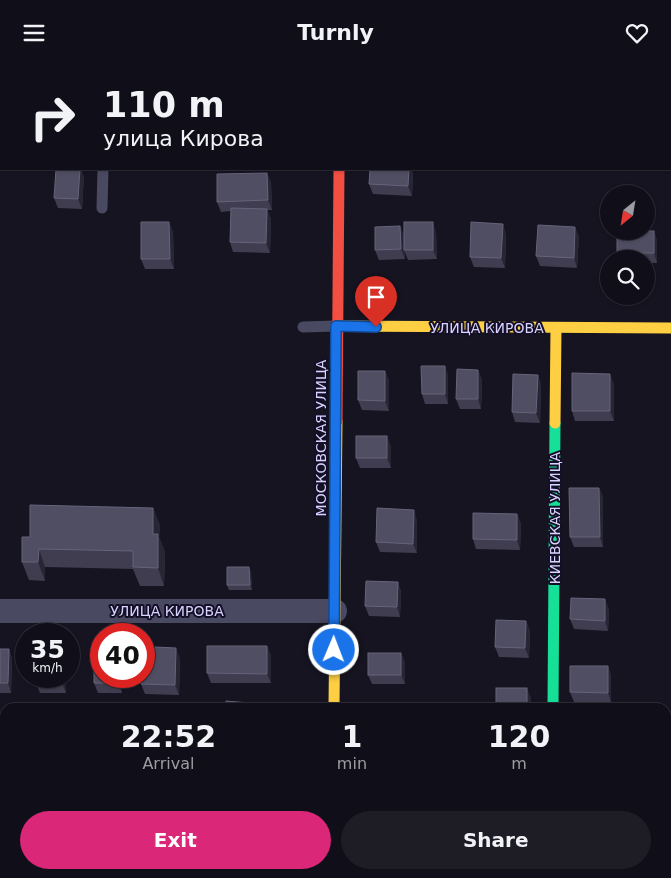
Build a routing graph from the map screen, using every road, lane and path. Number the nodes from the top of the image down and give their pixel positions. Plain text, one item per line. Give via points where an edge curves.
1 (103, 170) edge
2 (339, 170) edge
3 (102, 208) dead end
4 (336, 326) junction
5 (303, 327) dead end
6 (556, 328) junction
7 (671, 328) edge
8 (0, 611) edge
9 (335, 611) junction
10 (334, 703) edge
11 (553, 703) edge

1 - 3 lane
2 - 4 street, МОСКОВСКАЯ УЛИЦА
4 - 5 lane, УЛИЦА КИРОВА
4 - 6 street, УЛИЦА КИРОВА
4 - 9 street, МОСКОВСКАЯ УЛИЦА
6 - 7 street, УЛИЦА КИРОВА
6 - 11 street, КИЕВСКАЯ УЛИЦА
8 - 9 street, УЛИЦА КИРОВА
9 - 10 street, МОСКОВСКАЯ УЛИЦА

